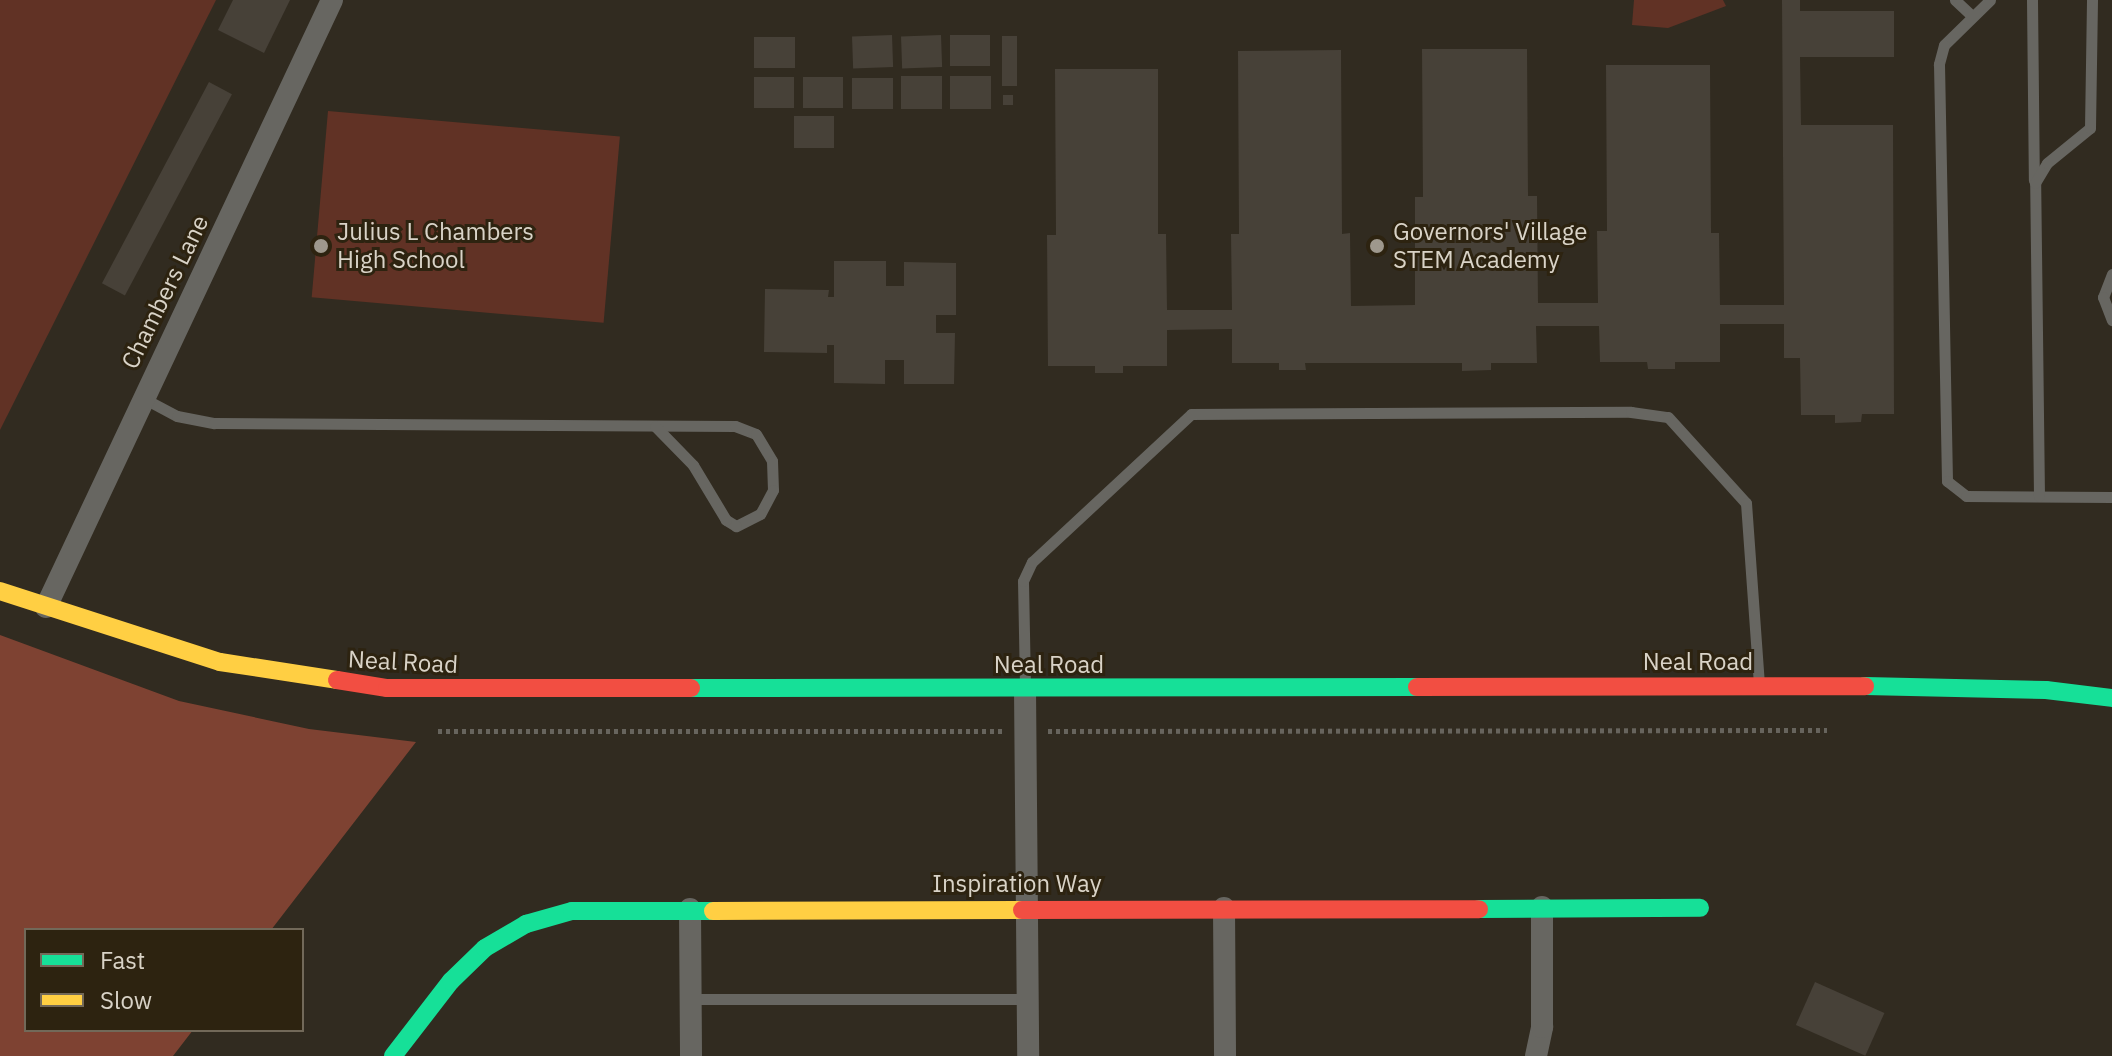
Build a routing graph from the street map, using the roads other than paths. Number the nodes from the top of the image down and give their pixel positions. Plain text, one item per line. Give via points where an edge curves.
1 (332, 0) edge
2 (1955, 0) edge
3 (1990, 0) edge
4 (2032, 0) edge
5 (2092, 0) edge
6 (1972, 16) junction
7 (2035, 197) junction
8 (2112, 274) edge
9 (2112, 320) edge
10 (142, 398) junction
11 (655, 426) junction
12 (2039, 496) junction
13 (2112, 497) edge
14 (0, 591) edge
15 (46, 607) junction
16 (1759, 686) junction
17 (1025, 689) junction
18 (2112, 698) edge
19 (1542, 907) junction
20 (1027, 908) junction
21 (1224, 908) junction
22 (1700, 908) dead end
23 (690, 909) junction
24 (691, 999) junction
25 (1028, 999) junction
26 (393, 1056) edge
27 (691, 1056) edge
28 (1028, 1056) edge
29 (1225, 1056) edge
30 (1536, 1056) edge

1 - 10 street, Chambers Lane
2 - 6 lane
3 - 6 lane
4 - 7 lane
5 - 7 lane via 2093,116 2086,135 2041,171
6 - 12 lane via 1944,45 1939,64 1945,469 1959,494
7 - 12 lane
8 - 9 lane via 2103,297
10 - 11 lane via 177,416 214,423
10 - 15 street, Chambers Lane
11 - 11 lane via 735,426 756,434 772,461 775,479 760,514 736,526 726,520 699,473
12 - 13 lane
14 - 15 street, Neal Road
15 - 17 street, Neal Road via 220,662 387,688
16 - 17 street, Neal Road
16 - 17 lane via 1749,513 1668,417 1631,412 1199,412 1183,419 1032,562 1023,581
16 - 18 street, Neal Road via 1990,688
17 - 20 street
19 - 21 street, Inspiration Way
19 - 22 street, Inspiration Way
19 - 30 street via 1542,1027
20 - 21 street, Inspiration Way
20 - 23 street, Inspiration Way
20 - 25 street
21 - 29 street
23 - 24 street
23 - 26 street, Inspiration Way via 572,911 526,924 485,948 451,981
24 - 25 lane
24 - 27 street
25 - 28 street

